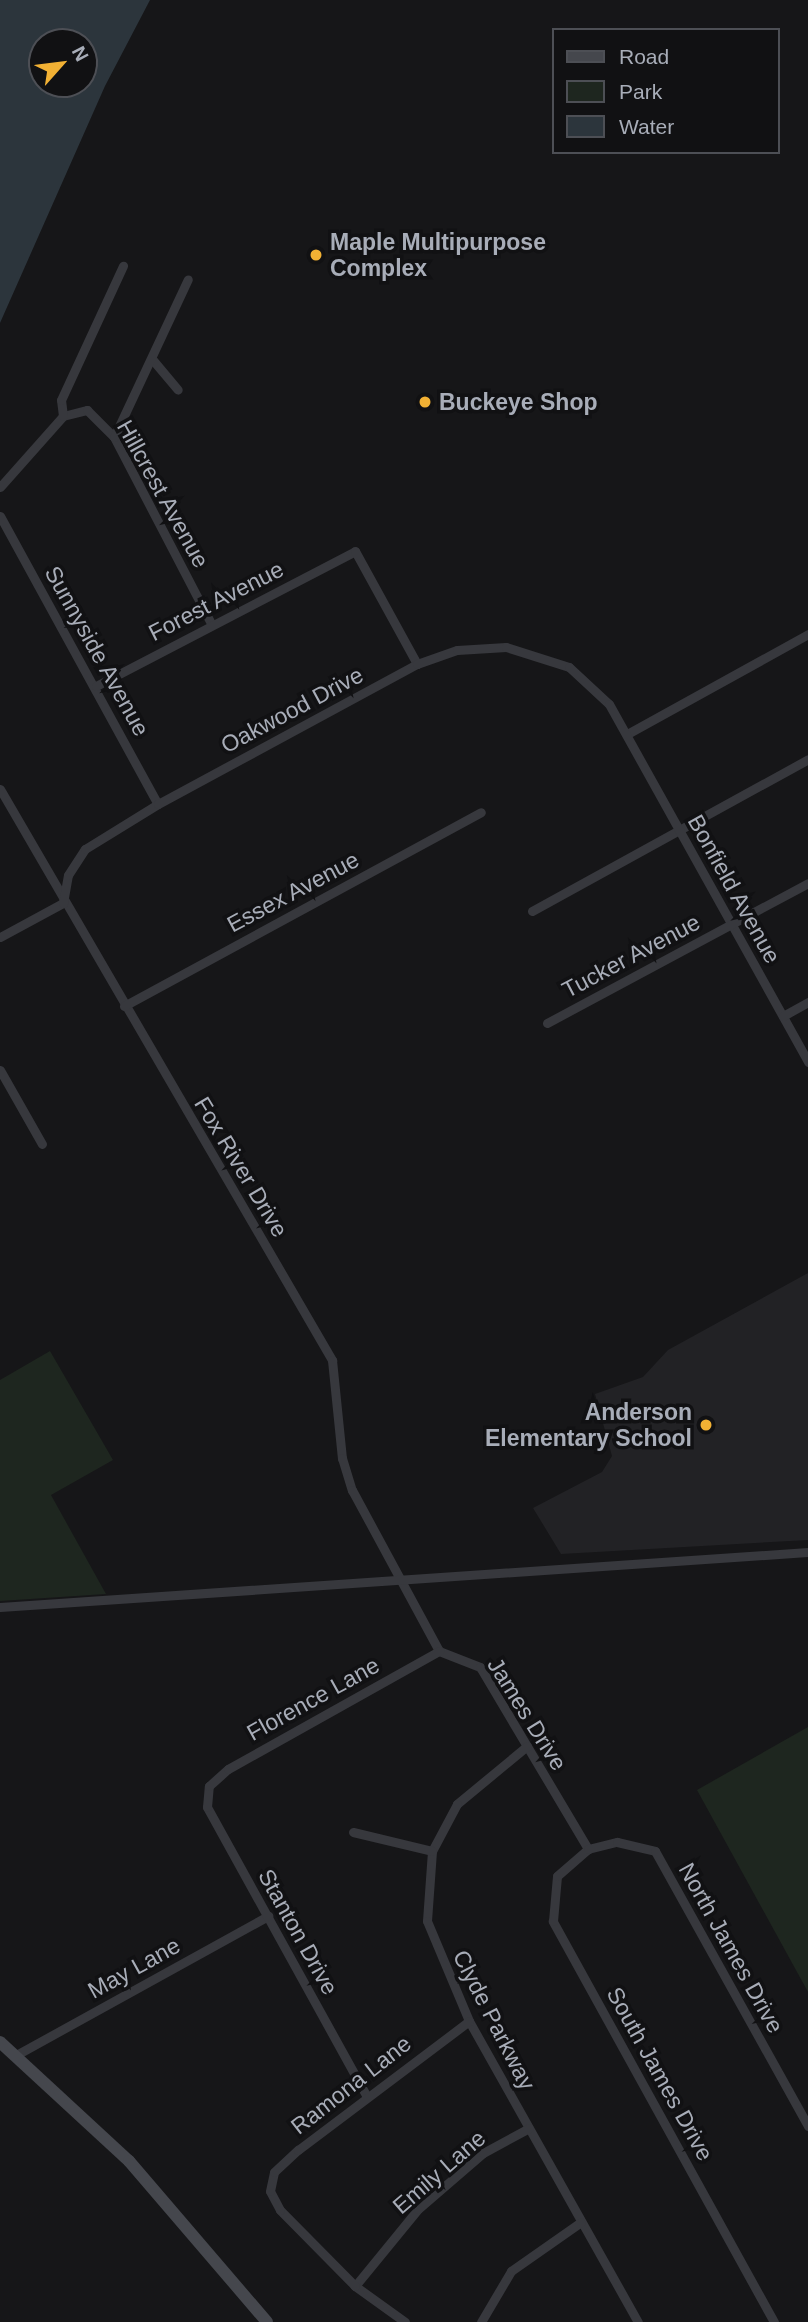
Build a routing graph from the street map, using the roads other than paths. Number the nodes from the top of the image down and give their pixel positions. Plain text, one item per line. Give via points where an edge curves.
1 (123, 265) dead end
2 (188, 279) dead end
3 (152, 359) junction
4 (178, 390) dead end
5 (63, 416) junction
6 (114, 437) junction
7 (0, 487) edge
8 (0, 516) edge
9 (211, 623) junction
10 (808, 634) edge
11 (417, 664) junction
12 (96, 686) junction
13 (629, 733) junction
14 (808, 759) edge
15 (0, 789) edge
16 (158, 804) junction
17 (481, 813) dead end
18 (679, 830) junction
19 (808, 883) edge
20 (63, 903) junction
21 (532, 911) dead end
22 (731, 924) junction
23 (0, 937) edge
24 (808, 1002) edge
25 (124, 1006) junction
26 (783, 1016) junction
27 (547, 1023) dead end
28 (808, 1062) edge
29 (0, 1070) edge
30 (42, 1144) dead end
31 (808, 1552) edge
32 (401, 1580) junction
33 (0, 1607) edge
34 (439, 1651) junction
35 (527, 1746) junction
36 (209, 1786) joint
37 (354, 1832) dead end
38 (588, 1849) junction
39 (432, 1851) junction
40 (268, 1916) junction
41 (469, 2021) junction
42 (0, 2042) edge
43 (18, 2054) junction
44 (366, 2095) junction
45 (808, 2126) edge
46 (529, 2128) junction
47 (581, 2222) junction
48 (355, 2286) junction
49 (267, 2322) edge
50 (405, 2322) edge
51 (481, 2322) edge
52 (638, 2322) edge
53 (774, 2322) edge

1 - 5 street via 61,400
2 - 3 street
3 - 4 street
3 - 6 street
5 - 6 street, Hillcrest Avenue via 87,410
5 - 7 street
6 - 9 street, Hillcrest Avenue
8 - 12 street, Sunnyside Avenue
9 - 11 street, Forest Avenue via 355,551
9 - 12 street, Forest Avenue
10 - 13 street
11 - 13 street, Oakwood Drive via 473,648 541,654 582,676
11 - 16 street, Oakwood Drive
12 - 16 street, Sunnyside Avenue
13 - 18 street, Bonfield Avenue
14 - 18 street
15 - 20 street, Fox River Drive
16 - 20 street, Oakwood Drive via 85,849 68,875
17 - 25 street, Essex Avenue
18 - 21 street
18 - 22 street, Bonfield Avenue
19 - 22 street, Tucker Avenue
20 - 23 street
20 - 25 street, Fox River Drive
22 - 26 street, Bonfield Avenue
22 - 27 street, Tucker Avenue
24 - 26 street
25 - 32 street, Fox River Drive via 332,1360 342,1458
26 - 28 street, Bonfield Avenue
29 - 30 street
31 - 32 street
32 - 33 street
32 - 34 street
34 - 35 street, James Drive via 480,1667
34 - 36 street, Florence Lane via 228,1769
35 - 38 street, James Drive
35 - 39 street, Clyde Parkway via 457,1804
36 - 40 street, Stanton Drive via 207,1807
37 - 39 street
38 - 45 street, North James Drive via 617,1842 655,1851
38 - 53 street, South James Drive via 557,1876 553,1921
39 - 41 street, Clyde Parkway via 427,1921
40 - 43 street, May Lane
40 - 44 street, Stanton Drive
41 - 44 street, Ramona Lane
41 - 46 street, Clyde Parkway
42 - 43 main road
43 - 49 main road via 129,2161
44 - 48 street, Ramona Lane via 274,2172 270,2190 280,2210
46 - 47 street, Clyde Parkway
46 - 48 street, Emily Lane via 483,2153 418,2209
47 - 51 street via 511,2271
47 - 52 street, Clyde Parkway
48 - 50 street

